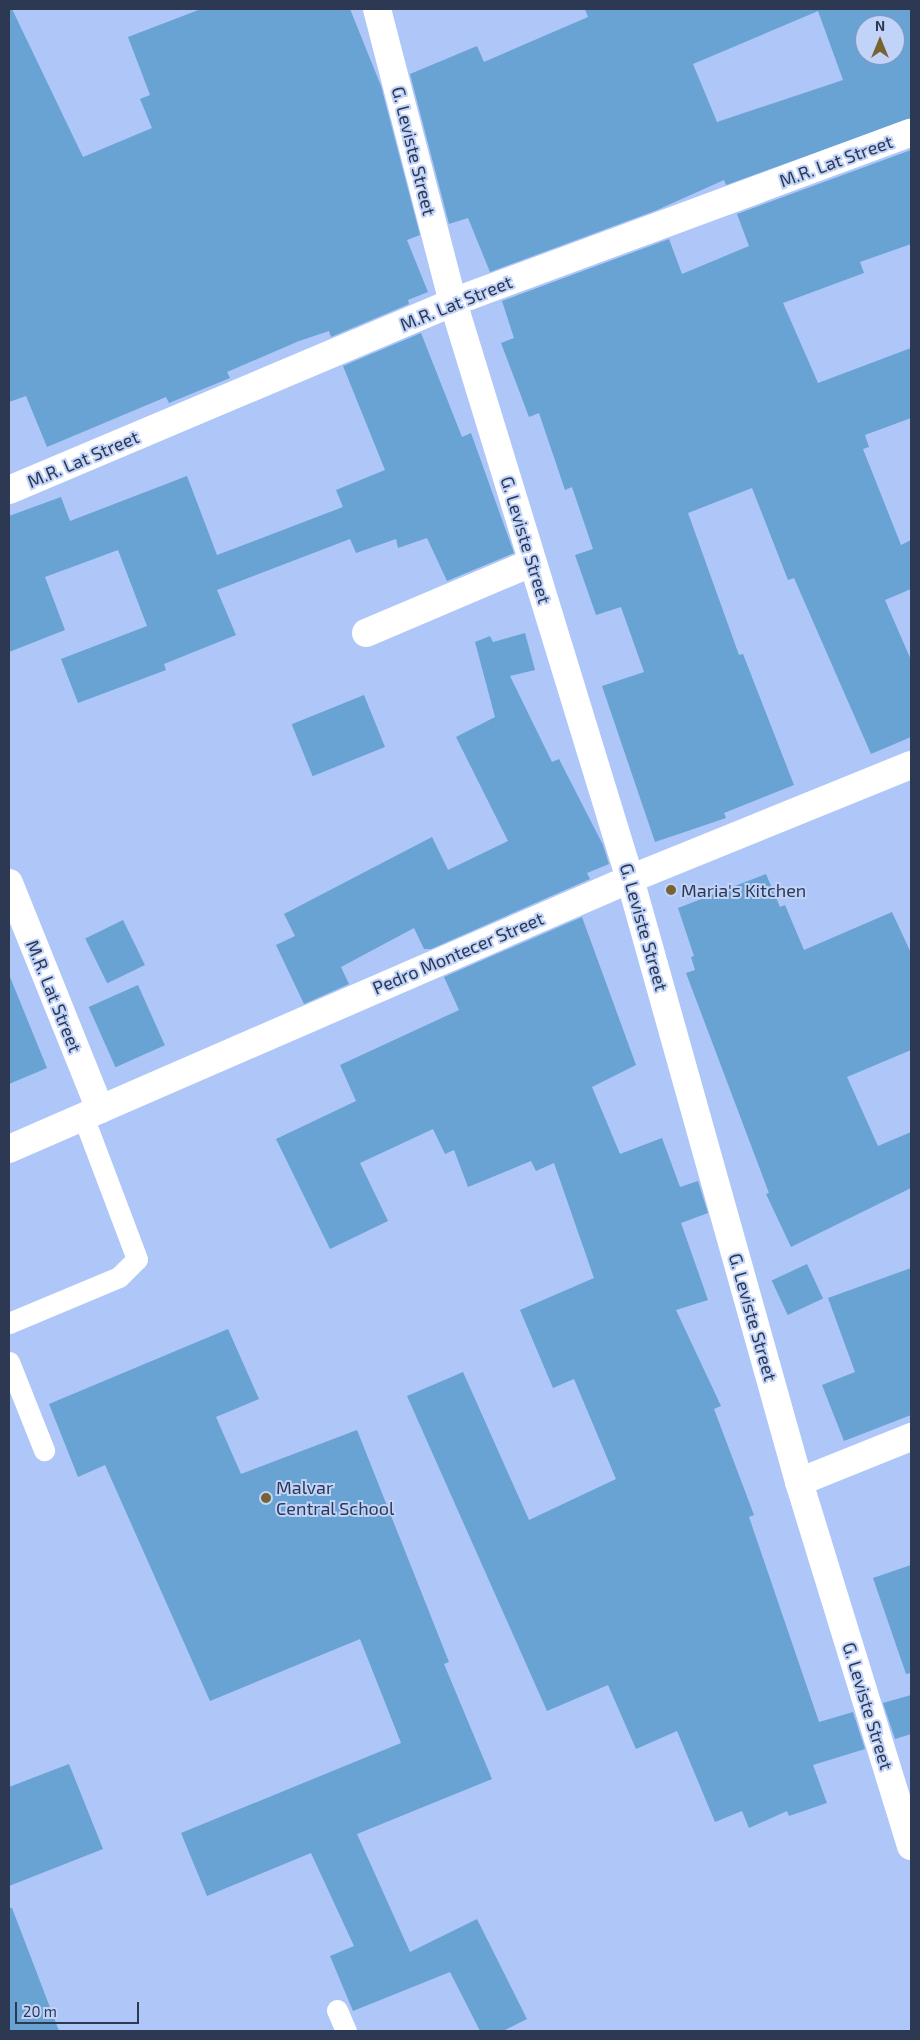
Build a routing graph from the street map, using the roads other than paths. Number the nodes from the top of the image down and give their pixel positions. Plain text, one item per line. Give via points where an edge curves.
1 (377, 9) edge
2 (911, 134) edge
3 (453, 302) junction
4 (9, 490) edge
5 (533, 562) junction
6 (366, 633) dead end
7 (911, 765) edge
8 (630, 879) junction
9 (9, 883) edge
10 (92, 1113) junction
11 (9, 1149) edge
12 (9, 1323) edge
13 (9, 1362) edge
14 (911, 1437) edge
15 (44, 1450) dead end
16 (799, 1482) junction
17 (911, 1846) edge
18 (337, 2010) dead end
19 (346, 2031) edge

1 - 3 street, G. Leviste Street
2 - 3 street, M.R. Lat Street
3 - 4 street, M.R. Lat Street
3 - 5 street, G. Leviste Street
5 - 6 street
5 - 8 street, G. Leviste Street
7 - 8 street, Pedro Montecer Street
8 - 10 street, Pedro Montecer Street
8 - 16 street, G. Leviste Street
9 - 10 street, M.R. Lat Street
10 - 11 street, Pedro Montecer Street
10 - 12 lane via 137,1259 119,1277
13 - 15 lane
14 - 16 street
16 - 17 street, G. Leviste Street
18 - 19 lane

